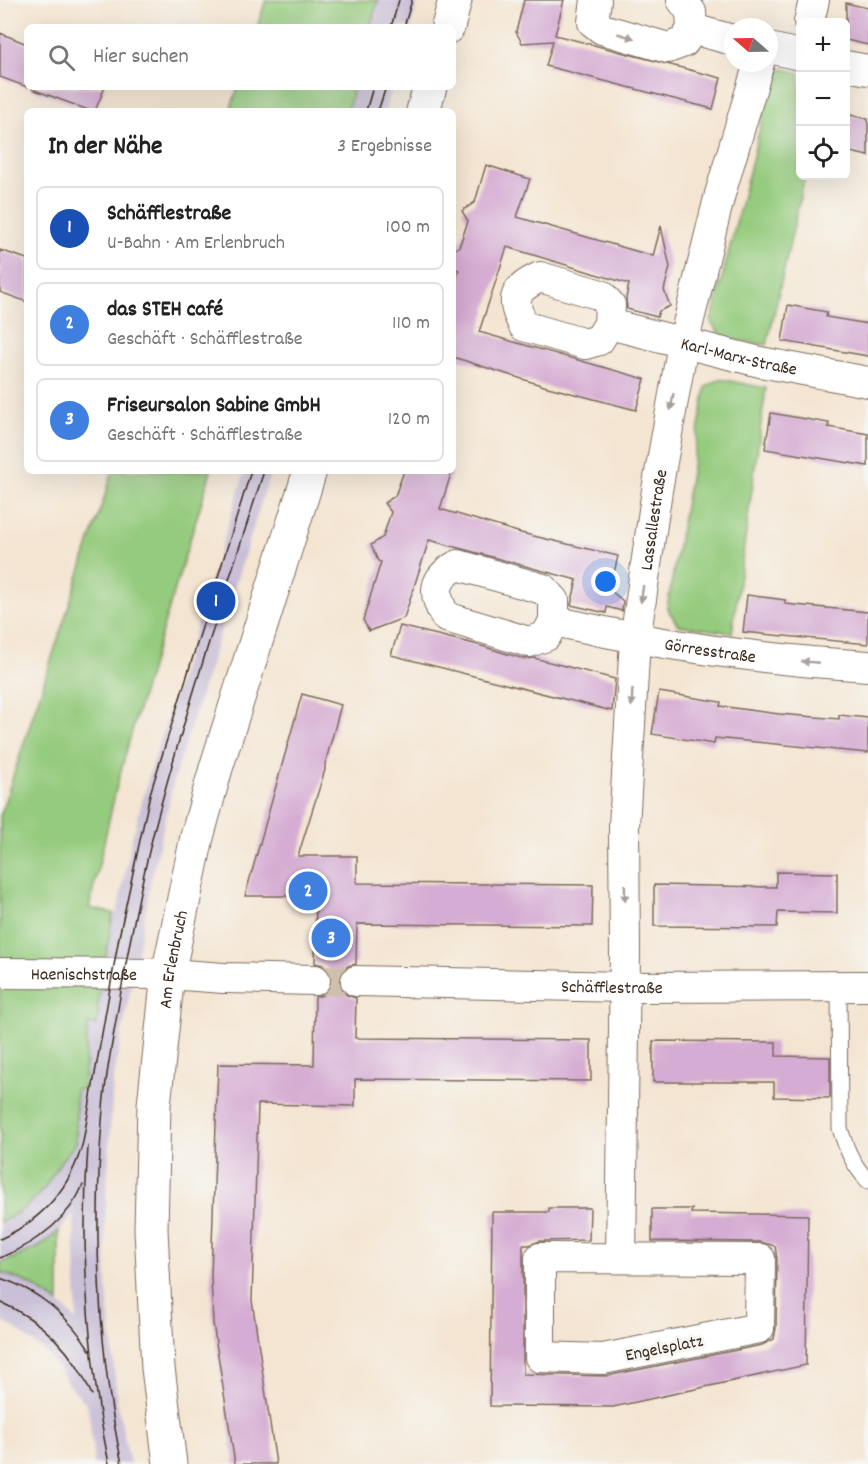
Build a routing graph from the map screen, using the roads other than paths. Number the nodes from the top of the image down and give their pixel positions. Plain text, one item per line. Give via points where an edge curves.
1 (455, 0) edge
2 (596, 0) edge
3 (681, 0) edge
4 (814, 0) edge
5 (810, 18) edge
6 (449, 24) edge
7 (692, 29) junction
8 (724, 38) edge
9 (778, 50) edge
10 (796, 54) edge
11 (850, 67) edge
12 (868, 70) edge
13 (756, 72) edge
14 (429, 90) edge
15 (424, 108) edge
16 (609, 324) dead end
17 (683, 344) junction
18 (868, 382) edge
19 (309, 474) edge
20 (554, 621) dead end
21 (635, 640) junction
22 (868, 666) edge
23 (0, 973) edge
24 (168, 974) junction
25 (315, 981) tunnel mouth
26 (356, 981) tunnel mouth
27 (854, 986) edge
28 (625, 987) junction
29 (868, 1181) edge
30 (621, 1258) junction
31 (170, 1464) edge

1 - 6 main road
2 -> 7 street via 593,22 602,29 668,48 684,42
3 - 7 street via 692,12
4 - 5 street
7 - 8 street
9 - 10 street
11 - 12 street
13 - 17 street, Lassallestraße via 720,194
14 - 15 main road
16 - 17 street, Karl-Marx-Straße
17 - 18 street, Karl-Marx-Straße
17 -> 21 street, Lassallestraße
19 - 24 main road, Am Erlenbruch via 202,818
20 - 21 street, Görresstraße
22 -> 21 street, Görresstraße via 813,663
21 -> 28 street, Lassallestraße via 624,826
23 - 24 street, Haenischstraße
24 - 25 street
24 - 31 main road, Am Erlenbruch via 154,1105 151,1229 158,1368
26 - 28 street, Schäfflestraße
27 - 28 street, Schäfflestraße
27 - 29 lane via 840,1128 846,1149
28 - 30 street
30 - 30 street, Engelsplatz via 760,1259 759,1328 603,1359 540,1357 540,1258

